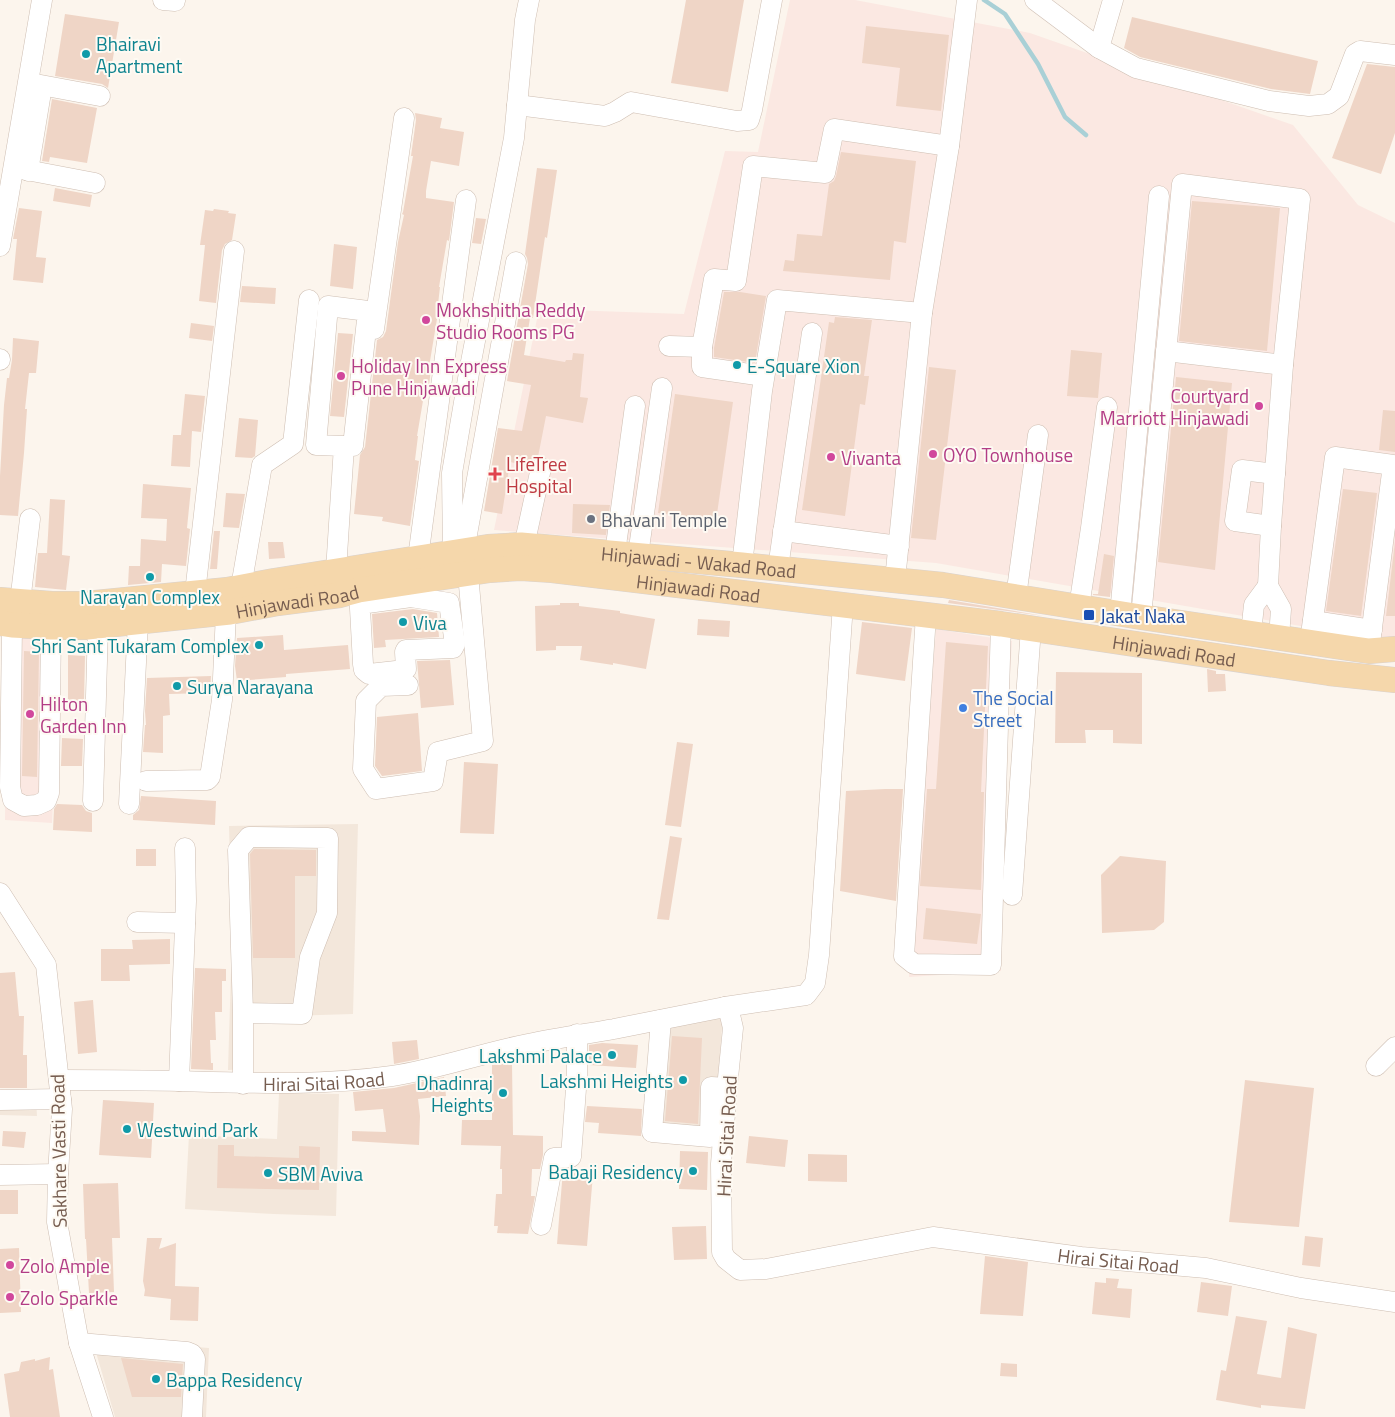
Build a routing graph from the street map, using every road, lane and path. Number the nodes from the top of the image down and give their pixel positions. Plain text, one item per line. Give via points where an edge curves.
1 (42, 0) edge
2 (529, 0) edge
3 (772, 0) edge
4 (1035, 0) edge
5 (1113, 0) edge
6 (966, 6) edge
7 (1099, 48) junction
8 (1395, 56) edge
9 (35, 84) junction
10 (100, 96) dead end
11 (517, 105) junction
12 (404, 118) dead end
13 (949, 146) junction
14 (23, 172) junction
15 (95, 183) dead end
16 (1159, 196) dead end
17 (466, 200) dead end
18 (0, 246) edge
19 (234, 251) dead end
20 (516, 262) dead end
21 (309, 300) dead end
22 (922, 313) junction
23 (812, 333) dead end
24 (669, 346) dead end
25 (702, 347) junction
26 (1166, 351) junction
27 (1283, 365) junction
28 (764, 376) junction
29 (662, 388) dead end
30 (635, 406) dead end
31 (1108, 407) dead end
32 (1038, 435) dead end
33 (344, 446) junction
34 (541, 468) dead end
35 (1275, 474) junction
36 (30, 519) dead end
37 (1271, 526) junction
38 (790, 532) junction
39 (524, 546) junction
40 (899, 546) junction
41 (626, 554) junction
42 (418, 558) junction
43 (461, 559) junction
44 (742, 565) junction
45 (785, 569) junction
46 (895, 580) junction
47 (348, 586) junction
48 (1268, 586) junction
49 (240, 587) junction
50 (195, 593) junction
51 (1016, 597) junction
52 (844, 604) junction
53 (1078, 607) junction
54 (226, 613) junction
55 (7, 615) edge
56 (926, 615) junction
57 (1130, 615) junction
58 (131, 622) junction
59 (1001, 624) junction
60 (98, 626) junction
61 (51, 627) junction
62 (1031, 628) junction
63 (1312, 632) junction
64 (1251, 633) junction
65 (1280, 638) junction
66 (1370, 641) junction
67 (1395, 649) edge
68 (1395, 680) edge
69 (408, 685) dead end
70 (0, 734) edge
71 (119, 771) dead end
72 (146, 782) dead end
73 (93, 801) dead end
74 (129, 804) dead end
75 (185, 848) dead end
76 (0, 893) edge
77 (1012, 895) dead end
78 (137, 922) dead end
79 (185, 923) junction
80 (725, 1007) junction
81 (243, 1013) junction
82 (661, 1020) junction
83 (578, 1034) junction
84 (1395, 1047) edge
85 (1376, 1066) dead end
86 (59, 1080) junction
87 (179, 1081) junction
88 (243, 1084) junction
89 (727, 1088) junction
90 (61, 1099) junction
91 (0, 1100) edge
92 (58, 1174) junction
93 (0, 1175) edge
94 (541, 1224) dead end
95 (1395, 1302) edge
96 (80, 1343) junction
97 (104, 1417) edge
98 (192, 1417) edge

1 - 9 street
2 - 11 street
3 - 11 street via 749,120 737,121 632,102 605,116
4 - 7 street
5 - 7 street
6 - 13 street
7 - 8 street via 1136,68 1269,100 1309,106 1328,104 1339,96 1355,54 1360,51
9 - 10 street
9 - 14 street
11 - 43 street via 514,138 452,473
12 - 47 street via 357,450
13 - 22 street
13 - 25 street via 834,129 825,174 753,166 736,280 714,279
14 - 15 street
14 - 18 street
16 - 57 street
17 - 42 street
19 - 50 street
20 - 43 street
21 - 49 street via 293,444 262,466
22 - 28 street via 777,300
22 - 40 street
23 - 38 street
24 - 25 street
25 - 28 street via 702,368
26 - 27 street
26 - 27 street via 1182,184 1300,199
26 - 57 street
27 - 35 street
28 - 44 street
29 - 41 street
30 - 41 street
31 - 53 street
32 - 51 street
33 - 33 street via 316,445 328,306 368,311 353,446
33 - 47 street
34 - 39 street
35 - 37 street
35 - 37 street via 1242,470 1236,521
36 - 55 street
37 - 48 street
38 - 40 street
38 - 45 street
39 - 41 main road, Hinjawadi - Wakad Road
39 - 43 main road, Hinjawadi - Wakad Road via 488,547
40 - 46 street
41 - 44 main road, Hinjawadi - Wakad Road
42 - 43 main road, Hinjawadi - Wakad Road
42 - 47 main road, Hinjawadi - Wakad Road
43 - 47 main road, Hinjawadi Road
43 - 52 main road, Hinjawadi Road via 490,570 552,570
43 - 69 street via 483,741 438,752 433,781 376,789 363,769 366,701 381,686
44 - 45 main road, Hinjawadi - Wakad Road
45 - 46 main road, Hinjawadi - Wakad Road
46 - 51 main road, Hinjawadi - Wakad Road
47 - 47 street via 364,670 369,674 405,670 406,650 453,648 449,603
47 - 49 main road, Hinjawadi - Wakad Road
47 - 54 main road, Hinjawadi Road
48 - 64 street via 1254,605
48 - 65 street via 1281,608
49 - 50 main road, Hinjawadi - Wakad Road
50 - 55 main road, Hinjawadi - Wakad Road via 85,604 52,604
51 - 53 main road, Hinjawadi - Wakad Road
52 - 56 main road, Hinjawadi Road
52 - 80 street via 815,982 806,995
53 - 57 main road, Hinjawadi - Wakad Road
54 - 58 main road, Hinjawadi Road
54 - 72 street via 222,700 210,776 207,780
55 - 61 main road, Hinjawadi Road
55 - 61 street via 10,787 13,800 24,806 37,805 46,800 49,793
55 - 70 street
56 - 59 main road, Hinjawadi Road
56 - 59 street via 904,956 914,964 991,965
57 - 64 main road, Hinjawadi - Wakad Road
58 - 60 main road, Hinjawadi Road
58 - 71 street
58 - 74 street
59 - 62 main road, Hinjawadi Road
60 - 61 main road, Hinjawadi Road
60 - 73 street
62 - 68 main road, Hinjawadi Road
62 - 77 street
63 - 65 main road, Hinjawadi - Wakad Road
63 - 66 main road, Hinjawadi - Wakad Road
63 - 66 street via 1335,457 1393,465
64 - 65 main road, Hinjawadi - Wakad Road
66 - 67 main road, Hinjawadi - Wakad Road
75 - 79 street
76 - 86 street, Sakhare Vasti Road via 46,965
78 - 79 street
79 - 87 street
80 - 82 street, Hirai Sitai Road
80 - 89 street, Hirai Sitai Road via 733,1028
81 - 81 street via 238,850 249,837 328,838 327,913 310,957 302,1014
81 - 88 street
82 - 83 street, Hirai Sitai Road
82 - 89 street via 652,1132 710,1137 711,1087
83 - 88 street, Hirai Sitai Road via 391,1076
83 - 94 street via 571,1157 554,1158
84 - 85 street
86 - 87 street, Hirai Sitai Road
86 - 90 street, Sakhare Vasti Road
87 - 88 street, Hirai Sitai Road
89 - 95 street, Hirai Sitai Road via 722,1164 722,1252 740,1270 766,1269 933,1237 1081,1257 1206,1268 1301,1288
90 - 91 street
90 - 92 street, Sakhare Vasti Road
92 - 93 street
92 - 96 street, Sakhare Vasti Road via 57,1222
96 - 97 street, Sakhare Vasti Road
96 - 98 street via 192,1354 195,1359

